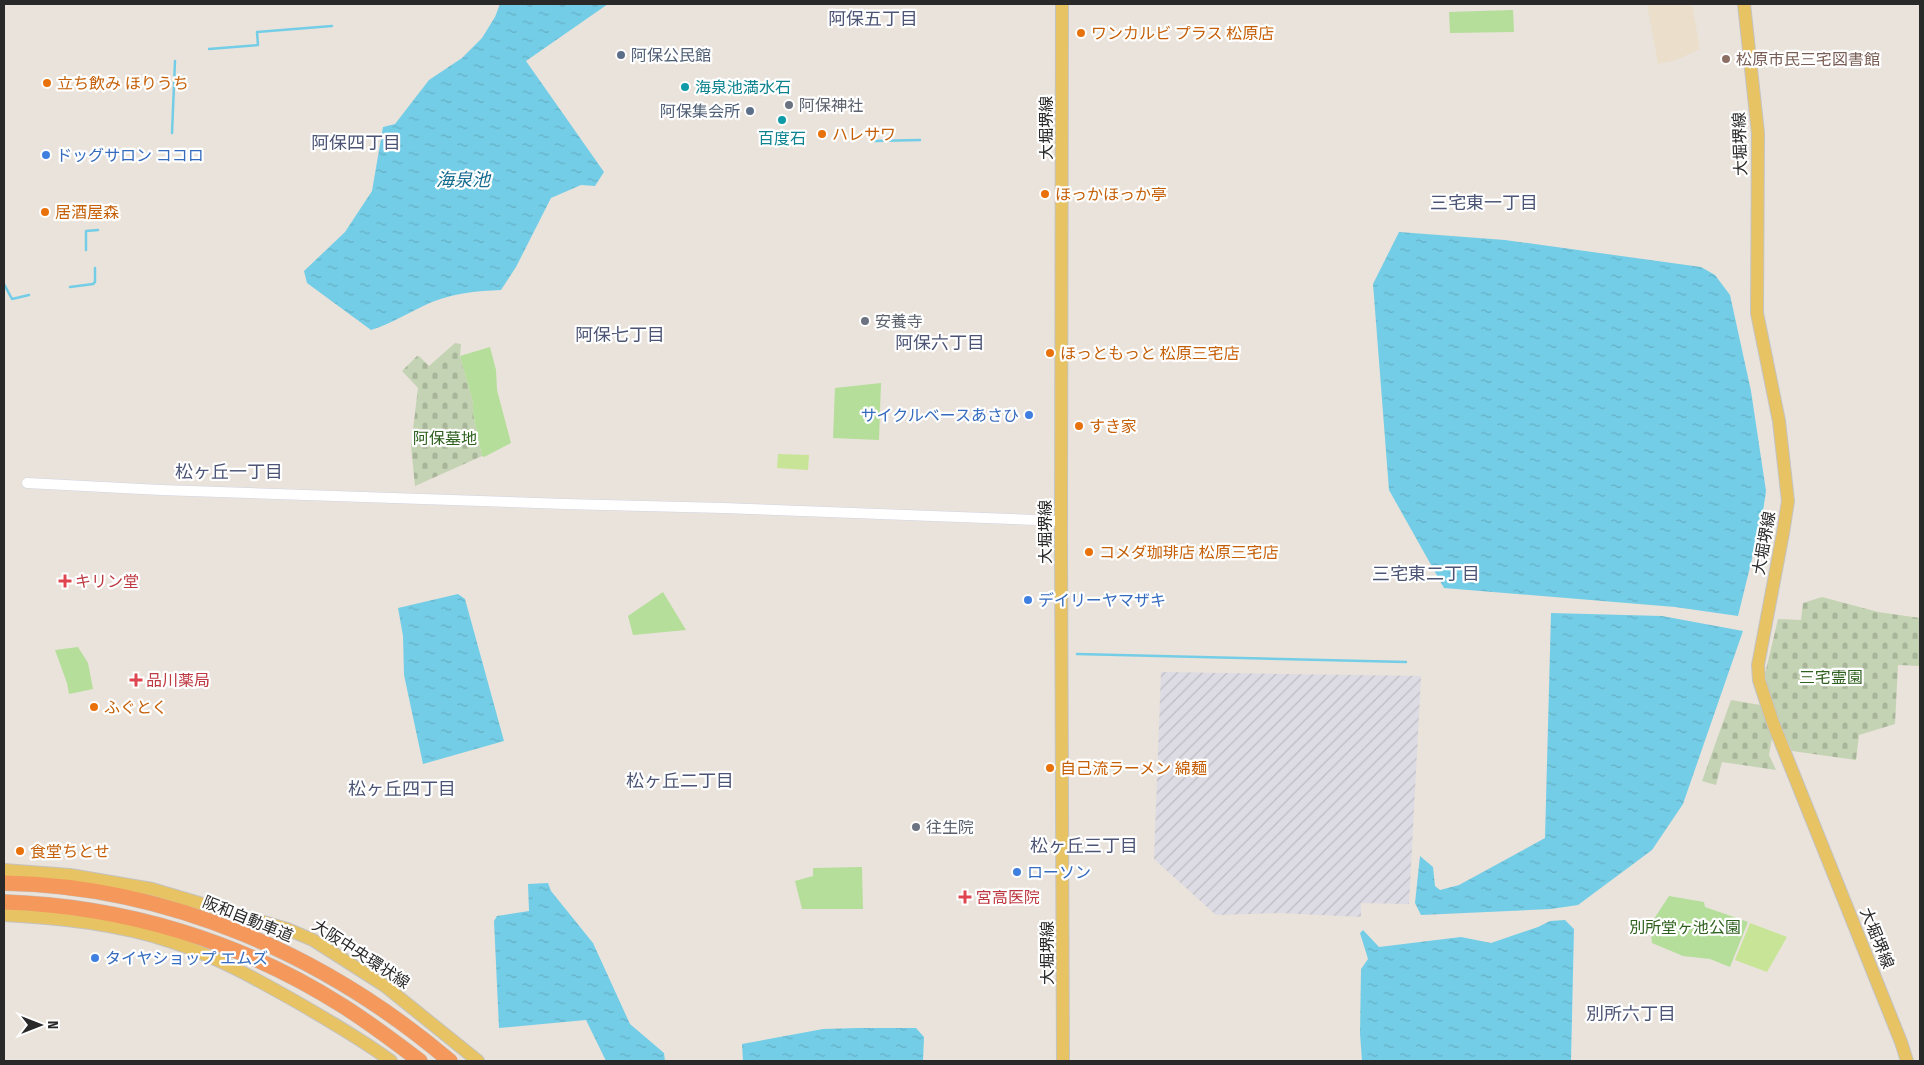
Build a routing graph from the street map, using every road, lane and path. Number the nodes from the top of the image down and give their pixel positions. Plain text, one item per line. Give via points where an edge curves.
1 (1062, 4) edge
2 (1744, 4) edge
3 (27, 483) dead end
4 (1061, 521) junction
5 (4, 870) edge
6 (4, 883) edge
7 (4, 902) edge
8 (4, 915) edge
9 (391, 1061) edge
10 (420, 1061) edge
11 (450, 1061) edge
12 (478, 1061) edge
13 (1063, 1061) edge
14 (1906, 1061) edge

1 - 4 main road, 大堀堺線
2 - 14 main road, 大堀堺線 via 1758,133 1757,313 1779,421 1788,501 1758,665 1760,680 1773,723
3 - 4 street
4 - 13 main road, 大堀堺線
5 - 12 main road, 大阪中央環状線 via 70,875 152,889 287,929 313,940 385,986
6 - 11 highway, 阪和自動車道 via 66,887 116,895 215,922 260,940 353,990
7 - 10 highway, 阪和自動車道 via 67,906 114,914 212,940 336,1001
8 - 9 main road via 71,920 172,942 266,985 327,1019

